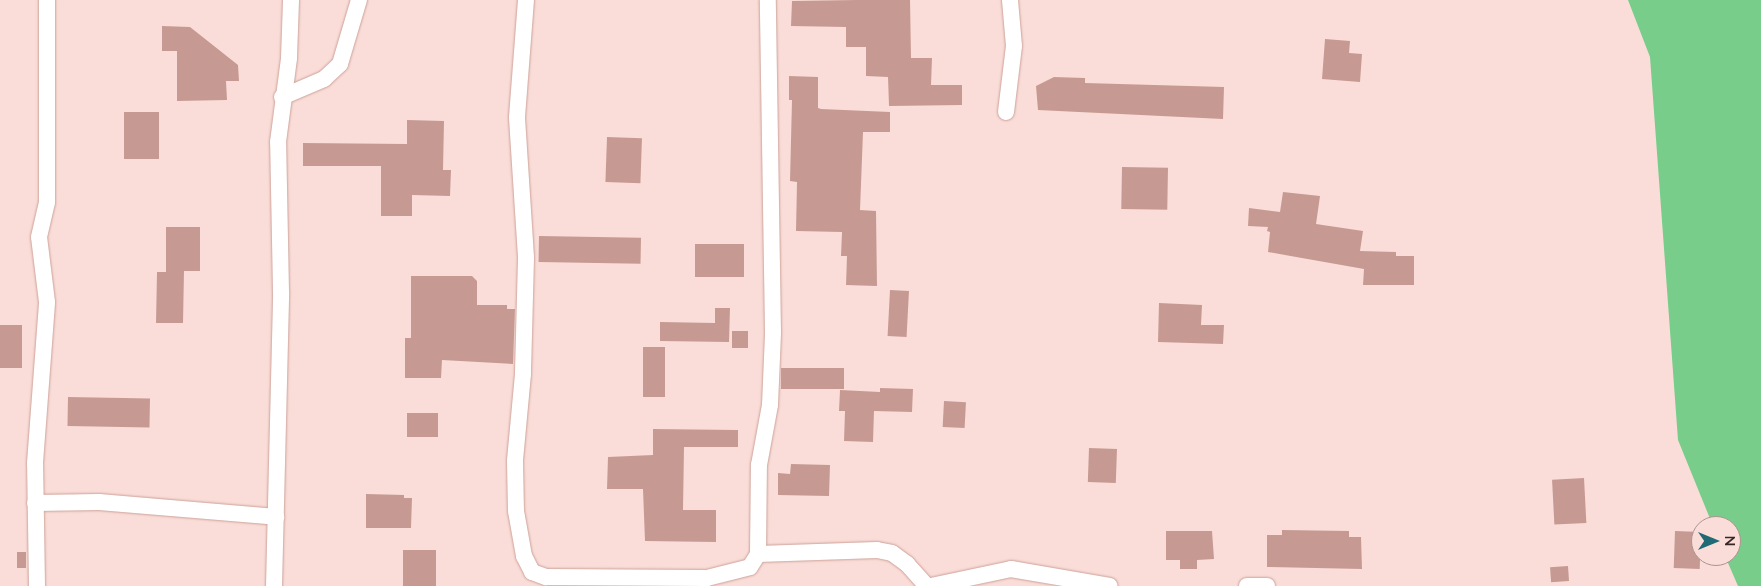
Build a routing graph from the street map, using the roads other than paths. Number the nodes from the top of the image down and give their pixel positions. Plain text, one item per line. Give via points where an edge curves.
1 (47, 0) edge
2 (291, 0) edge
3 (359, 0) edge
4 (526, 0) edge
5 (768, 0) edge
6 (1010, 0) edge
7 (282, 97) junction
8 (1006, 112) dead end
9 (36, 503) junction
10 (276, 518) junction
11 (758, 554) junction
12 (37, 586) edge
13 (274, 586) edge
14 (927, 586) edge
15 (931, 586) edge
16 (1110, 586) edge
17 (1247, 586) edge
18 (1267, 586) edge

1 - 9 street via 48,202 39,237 47,302 35,464
2 - 7 street via 289,58
3 - 7 street via 340,64 324,79
4 - 11 street via 517,118 526,258 523,374 515,461 516,511 524,556 532,572 546,577 707,578 750,568
5 - 11 street via 773,332 770,405 758,466
6 - 8 street via 1014,46
7 - 10 street via 278,142 281,292
9 - 10 street via 99,502
9 - 12 street
10 - 13 street
11 - 14 street via 878,550 900,558
15 - 16 street via 1011,569
17 - 18 street

